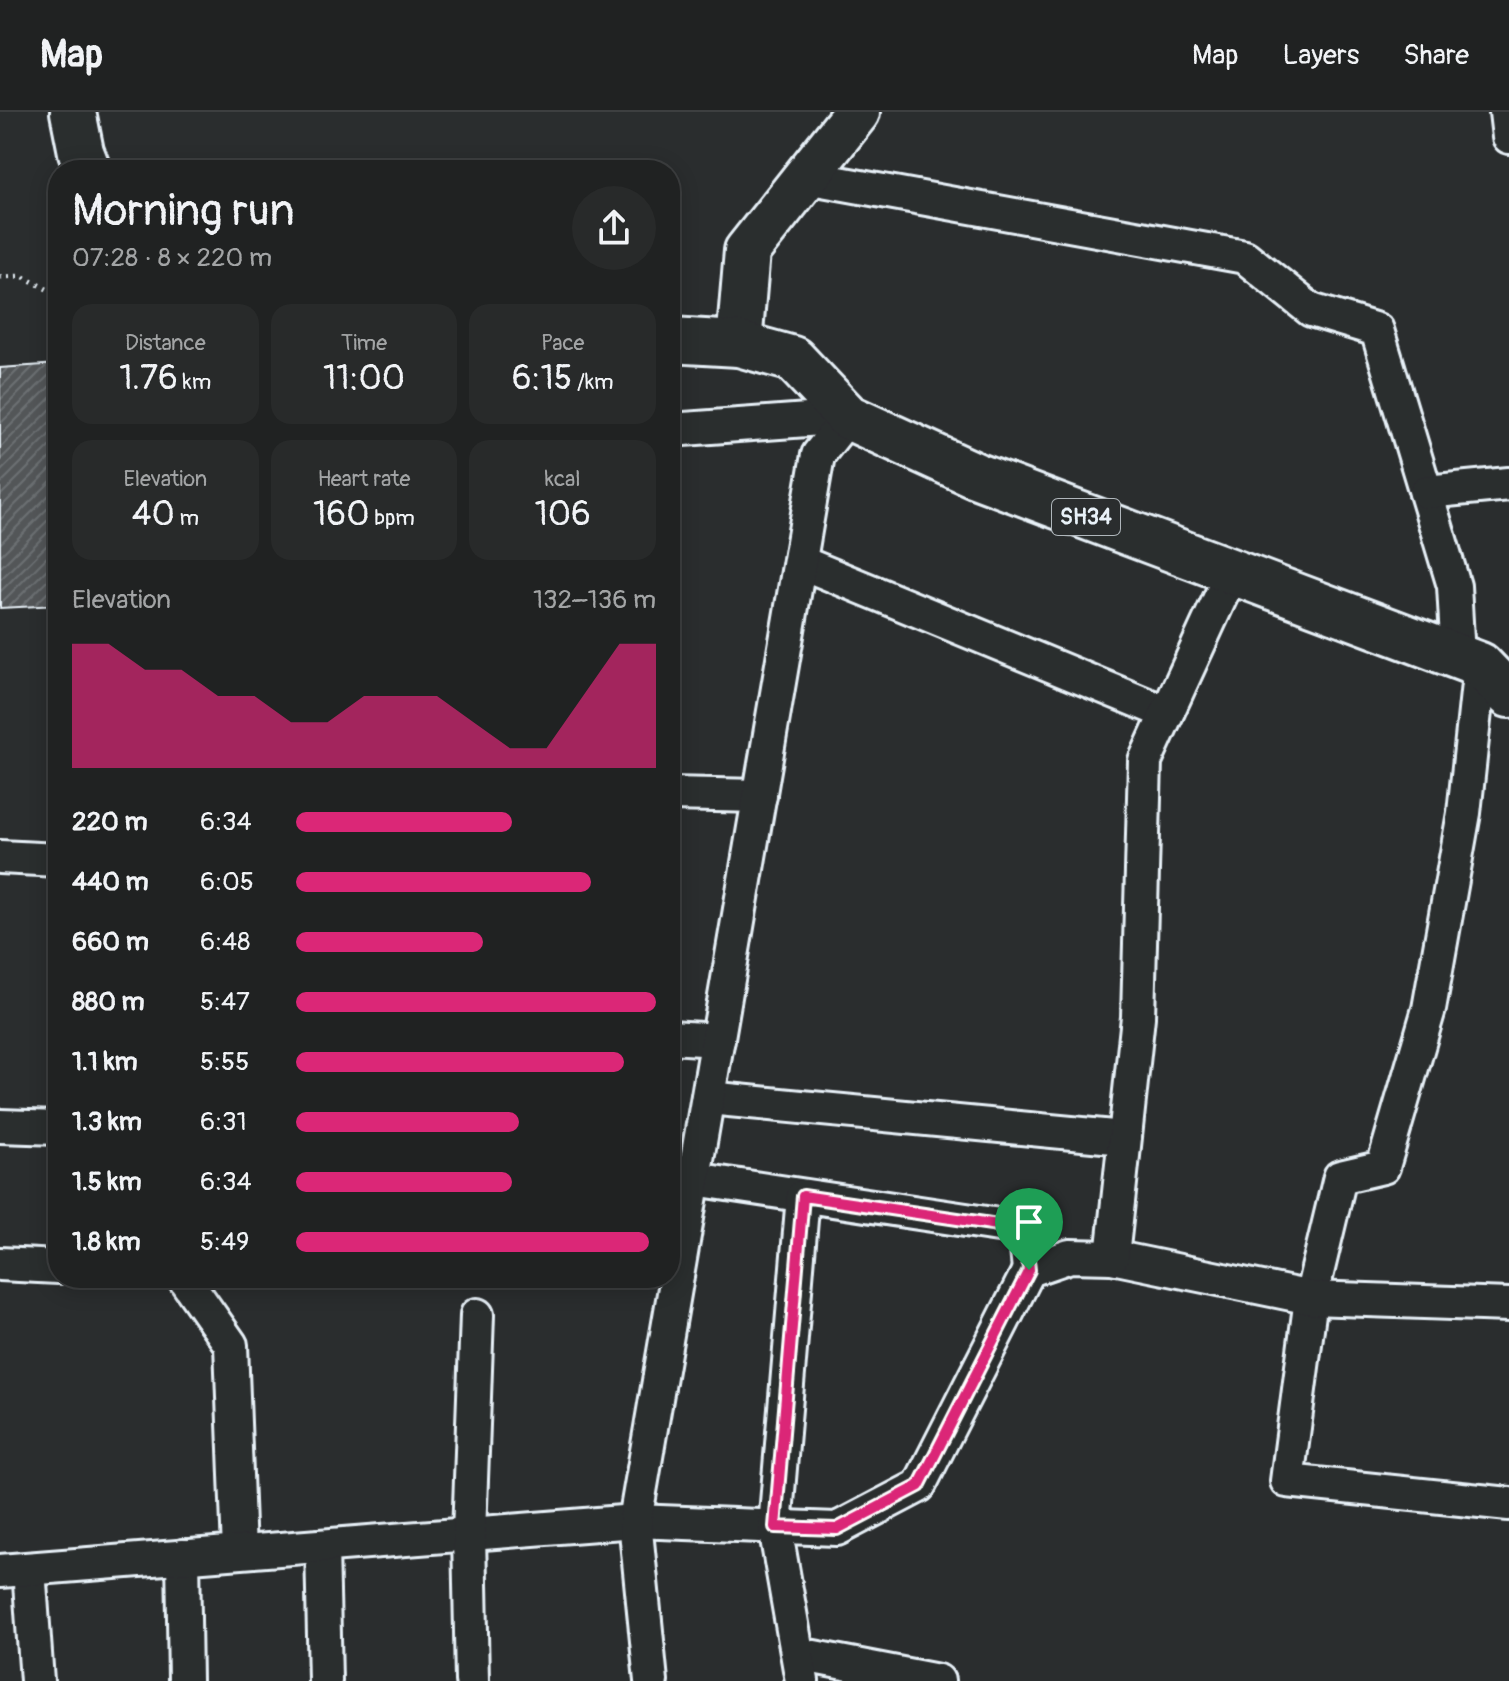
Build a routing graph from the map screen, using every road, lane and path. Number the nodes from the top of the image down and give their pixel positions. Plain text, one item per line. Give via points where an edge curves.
1 (73, 112) edge
2 (857, 112) edge
3 (1506, 112) edge
4 (1509, 137) edge
5 (84, 160) edge
6 (806, 177) junction
7 (0, 277) edge
8 (48, 290) edge
9 (680, 341) edge
10 (739, 344) junction
11 (848, 417) junction
12 (680, 429) edge
13 (1509, 484) edge
14 (1426, 492) junction
15 (800, 562) junction
16 (1232, 572) junction
17 (1483, 673) edge
18 (1167, 713) junction
19 (680, 794) edge
20 (760, 796) junction
21 (0, 857) edge
22 (48, 859) edge
23 (680, 1038) edge
24 (718, 1040) junction
25 (708, 1098) junction
26 (0, 1126) edge
27 (48, 1128) edge
28 (1124, 1138) junction
29 (694, 1179) junction
30 (803, 1196) junction
31 (1112, 1257) junction
32 (680, 1260) edge
33 (0, 1264) edge
34 (48, 1266) edge
35 (1029, 1270) junction
36 (191, 1288) edge
37 (675, 1288) edge
38 (1311, 1298) junction
39 (1509, 1305) edge
40 (477, 1315) dead end
41 (1509, 1504) edge
42 (635, 1521) junction
43 (775, 1527) junction
44 (469, 1534) junction
45 (322, 1546) junction
46 (239, 1552) junction
47 (183, 1556) junction
48 (14, 1570) edge
49 (800, 1668) edge
50 (37, 1681) edge
51 (185, 1681) edge
52 (325, 1681) edge
53 (472, 1681) edge
54 (651, 1681) edge
55 (938, 1681) edge

1 - 5 main road
2 - 6 main road
3 - 4 street
6 - 10 main road via 747,251
6 - 14 street via 1245,257 1311,310 1377,330
7 - 8 path via 22,276
9 - 10 main road, SH34
10 - 11 main road, SH34 via 793,359
11 - 12 street
11 - 15 street via 818,455
11 - 16 main road, SH34 via 975,475
13 - 14 street
14 - 17 street
15 - 18 street
15 - 20 street
16 - 17 main road, SH34
16 - 18 street
17 - 38 street via 1429,1009 1383,1167 1340,1177
18 - 28 street via 1145,761 1138,1017
19 - 20 street
20 - 24 street
21 - 22 street
23 - 24 street
24 - 25 street
25 - 28 street
25 - 29 street
26 - 27 street
28 - 31 street
29 - 30 street
29 - 32 street
30 - 35 street via 1025,1229
30 - 43 street
31 - 35 street via 1070,1256
31 - 38 street
33 - 34 street
35 - 43 street via 919,1486 837,1529
36 - 46 street via 231,1345
37 - 42 street
38 - 39 street
38 - 41 street via 1287,1481
40 - 44 street
42 - 43 street
42 - 44 street
42 - 54 street
43 - 49 street
44 - 45 street
44 - 53 street
45 - 46 street
45 - 52 street
46 - 47 street
47 - 48 street
47 - 51 street
48 - 50 street
49 - 55 street

